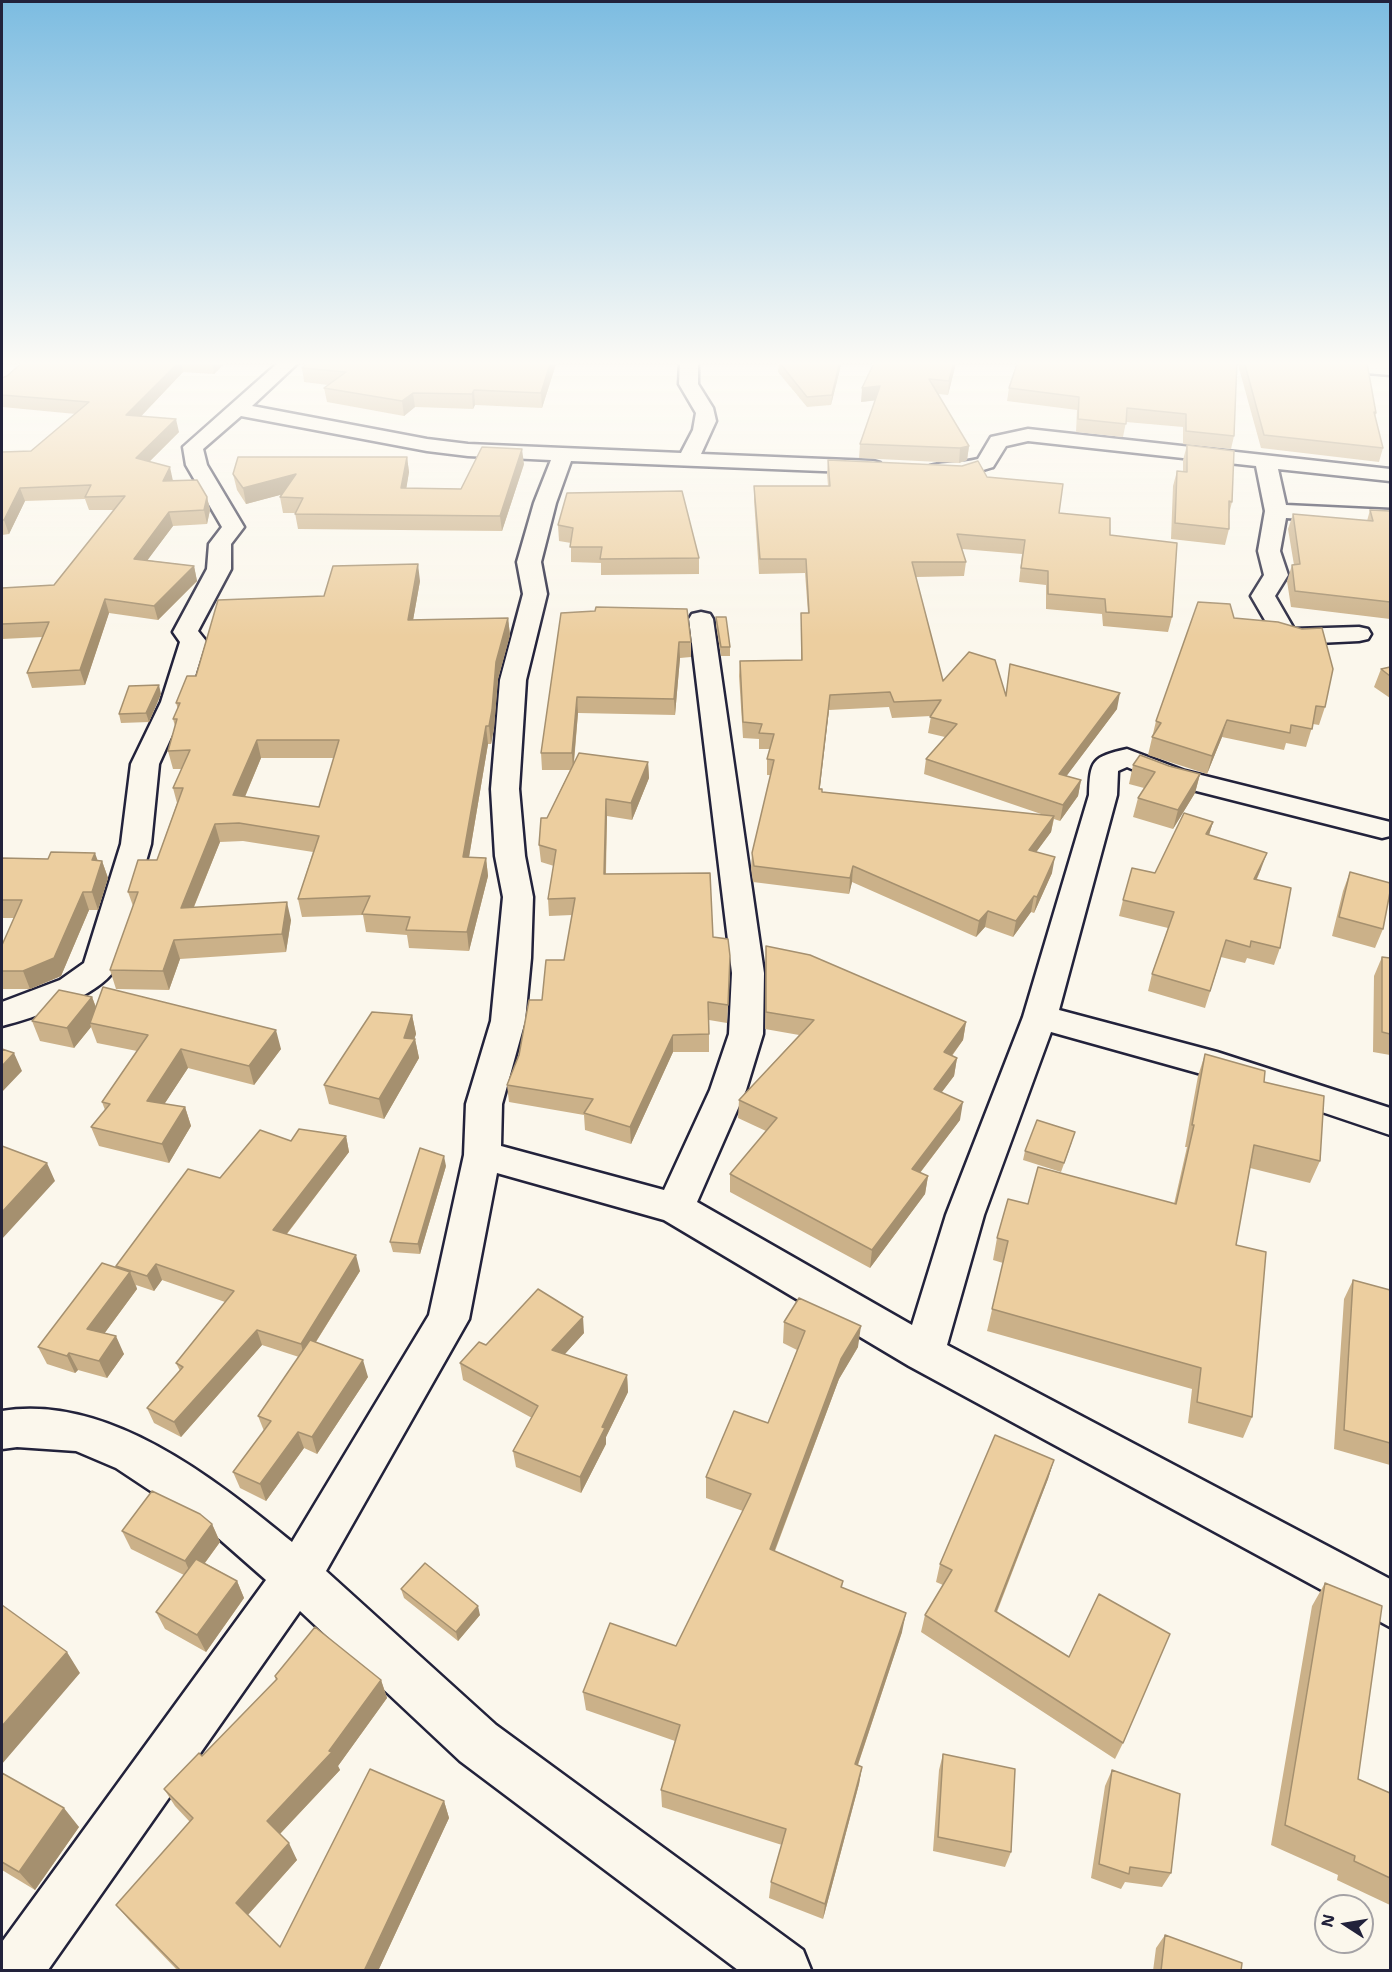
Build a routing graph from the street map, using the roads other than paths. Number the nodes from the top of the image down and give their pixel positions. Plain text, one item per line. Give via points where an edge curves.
1 (193, 453) edge
2 (536, 453) edge
3 (691, 453) edge
4 (991, 453) edge
5 (1187, 453) edge
6 (563, 455) junction
7 (688, 459) junction
8 (1266, 462) junction
9 (895, 468) edge
10 (916, 469) edge
11 (1390, 475) edge
12 (1276, 511) junction
13 (1390, 517) edge
14 (701, 619) dead end
15 (1359, 634) dead end
16 (1382, 829) dead end
17 (2, 1014) edge
18 (1040, 1017) junction
19 (1390, 1122) edge
20 (482, 1155) junction
21 (675, 1208) junction
22 (924, 1353) junction
23 (2, 1430) edge
24 (297, 1576) junction
25 (1390, 1604) edge
26 (15, 1971) edge
27 (783, 1971) edge

1 - 17 street via 193,459 224,504 233,527 220,544 219,569 185,632 193,641 174,702 145,764 136,844 99,969 72,988
2 - 6 street
3 - 7 street
4 - 10 street via 986,463 960,471
5 - 8 street
6 - 7 street
6 - 20 street via 529,562 535,594 513,680 505,789 510,856 518,897 515,958 507,1021 484,1104
7 - 9 street
8 - 11 street
8 - 12 street
12 - 13 street
12 - 15 street via 1269,551 1276,575 1263,596 1285,634 1297,638
14 - 21 street via 747,962 746,1034 728,1090
16 - 18 street via 1175,777 1127,757 1104,767 1103,795
18 - 19 street via 1177,1052
18 - 22 street via 965,1215
20 - 21 street
20 - 24 street via 449,1319
21 - 22 street
22 - 25 street
23 - 24 street via 79,1432 131,1454 224,1514
24 - 26 street
24 - 27 street via 478,1743

